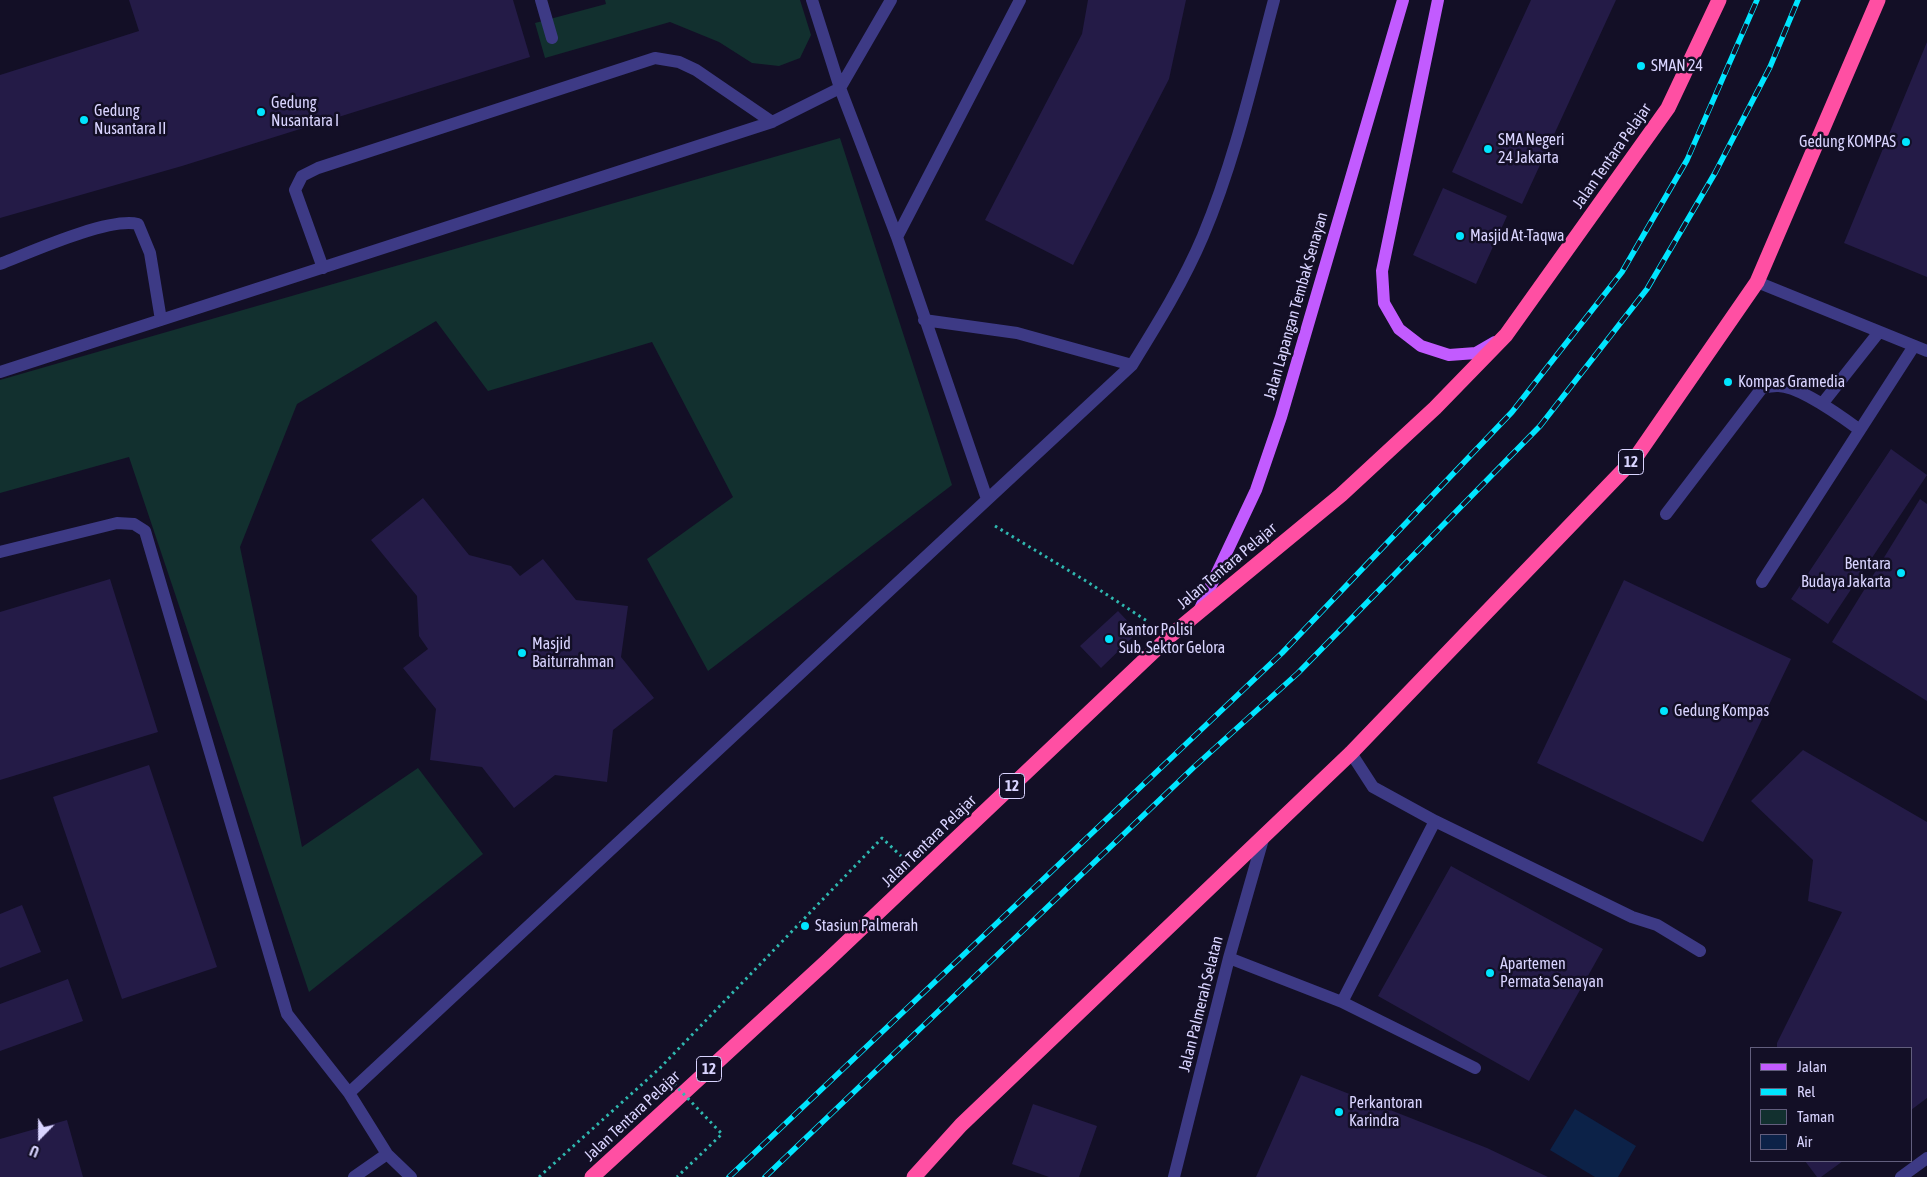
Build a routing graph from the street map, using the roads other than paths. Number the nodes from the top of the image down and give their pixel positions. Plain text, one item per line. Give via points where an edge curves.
1 (541, 0) edge
2 (812, 0) edge
3 (891, 0) edge
4 (1020, 0) edge
5 (1274, 0) edge
6 (1403, 0) edge
7 (1438, 0) edge
8 (1718, 0) edge
9 (1878, 0) edge
10 (552, 38) dead end
11 (840, 88) junction
12 (772, 122) junction
13 (897, 237) junction
14 (0, 264) edge
15 (323, 268) junction
16 (1757, 282) junction
17 (161, 320) junction
18 (924, 320) junction
19 (1879, 332) junction
20 (1506, 335) junction
21 (1914, 346) junction
22 (1927, 351) edge
23 (1132, 365) junction
24 (0, 372) edge
25 (1822, 404) junction
26 (1860, 430) junction
27 (987, 499) junction
28 (1666, 514) dead end
29 (0, 552) edge
30 (1762, 582) dead end
31 (1198, 613) junction
32 (1351, 753) junction
33 (1435, 821) junction
34 (1263, 839) junction
35 (1700, 951) dead end
36 (1229, 958) junction
37 (1342, 1002) junction
38 (1475, 1068) dead end
39 (349, 1093) junction
40 (387, 1154) junction
41 (1927, 1158) edge
42 (354, 1177) edge
43 (411, 1177) edge
44 (592, 1177) edge
45 (914, 1177) edge
46 (1174, 1177) edge
47 (1901, 1177) edge

1 - 10 street
2 - 11 street
3 - 11 street
4 - 13 street
5 - 23 street via 1240,128 1203,235 1172,300
6 - 31 main road, Jalan Lapangan Tembak Senayan via 1281,417 1256,490
7 - 20 main road via 1382,271 1384,303 1399,329 1421,346 1448,355 1476,353
8 - 20 highway, Jalan Tentara Pelajar / 12 via 1668,108
9 - 16 highway, 12
11 - 12 street
11 - 13 street
12 - 15 street
12 - 15 street via 696,70 679,62 655,58 318,168 302,176 296,190
13 - 18 street
14 - 17 street via 92,229 131,222 138,224 150,253
15 - 17 street
16 - 19 street
16 - 32 highway, 12 via 1636,457
17 - 24 street
18 - 23 street via 1017,333
18 - 27 street
19 - 21 street
19 - 25 street
20 - 31 highway, Jalan Tentara Pelajar / 12 via 1435,408 1341,495
21 - 22 street
21 - 26 street
23 - 27 street
25 - 26 street
25 - 28 street via 1778,385 1762,388
26 - 30 street
27 - 39 street
29 - 39 street via 118,522 134,524 145,531 287,1014
31 - 44 highway, Jalan Tentara Pelajar / 12
32 - 33 street via 1372,787
32 - 34 highway, 12
33 - 35 street via 1632,917 1657,925
33 - 37 street
34 - 36 street, Jalan Palmerah Selatan
34 - 45 highway, 12 via 961,1125
36 - 37 street
36 - 46 street, Jalan Palmerah Selatan
37 - 38 street
39 - 40 street
40 - 42 street
40 - 43 street
41 - 47 street

